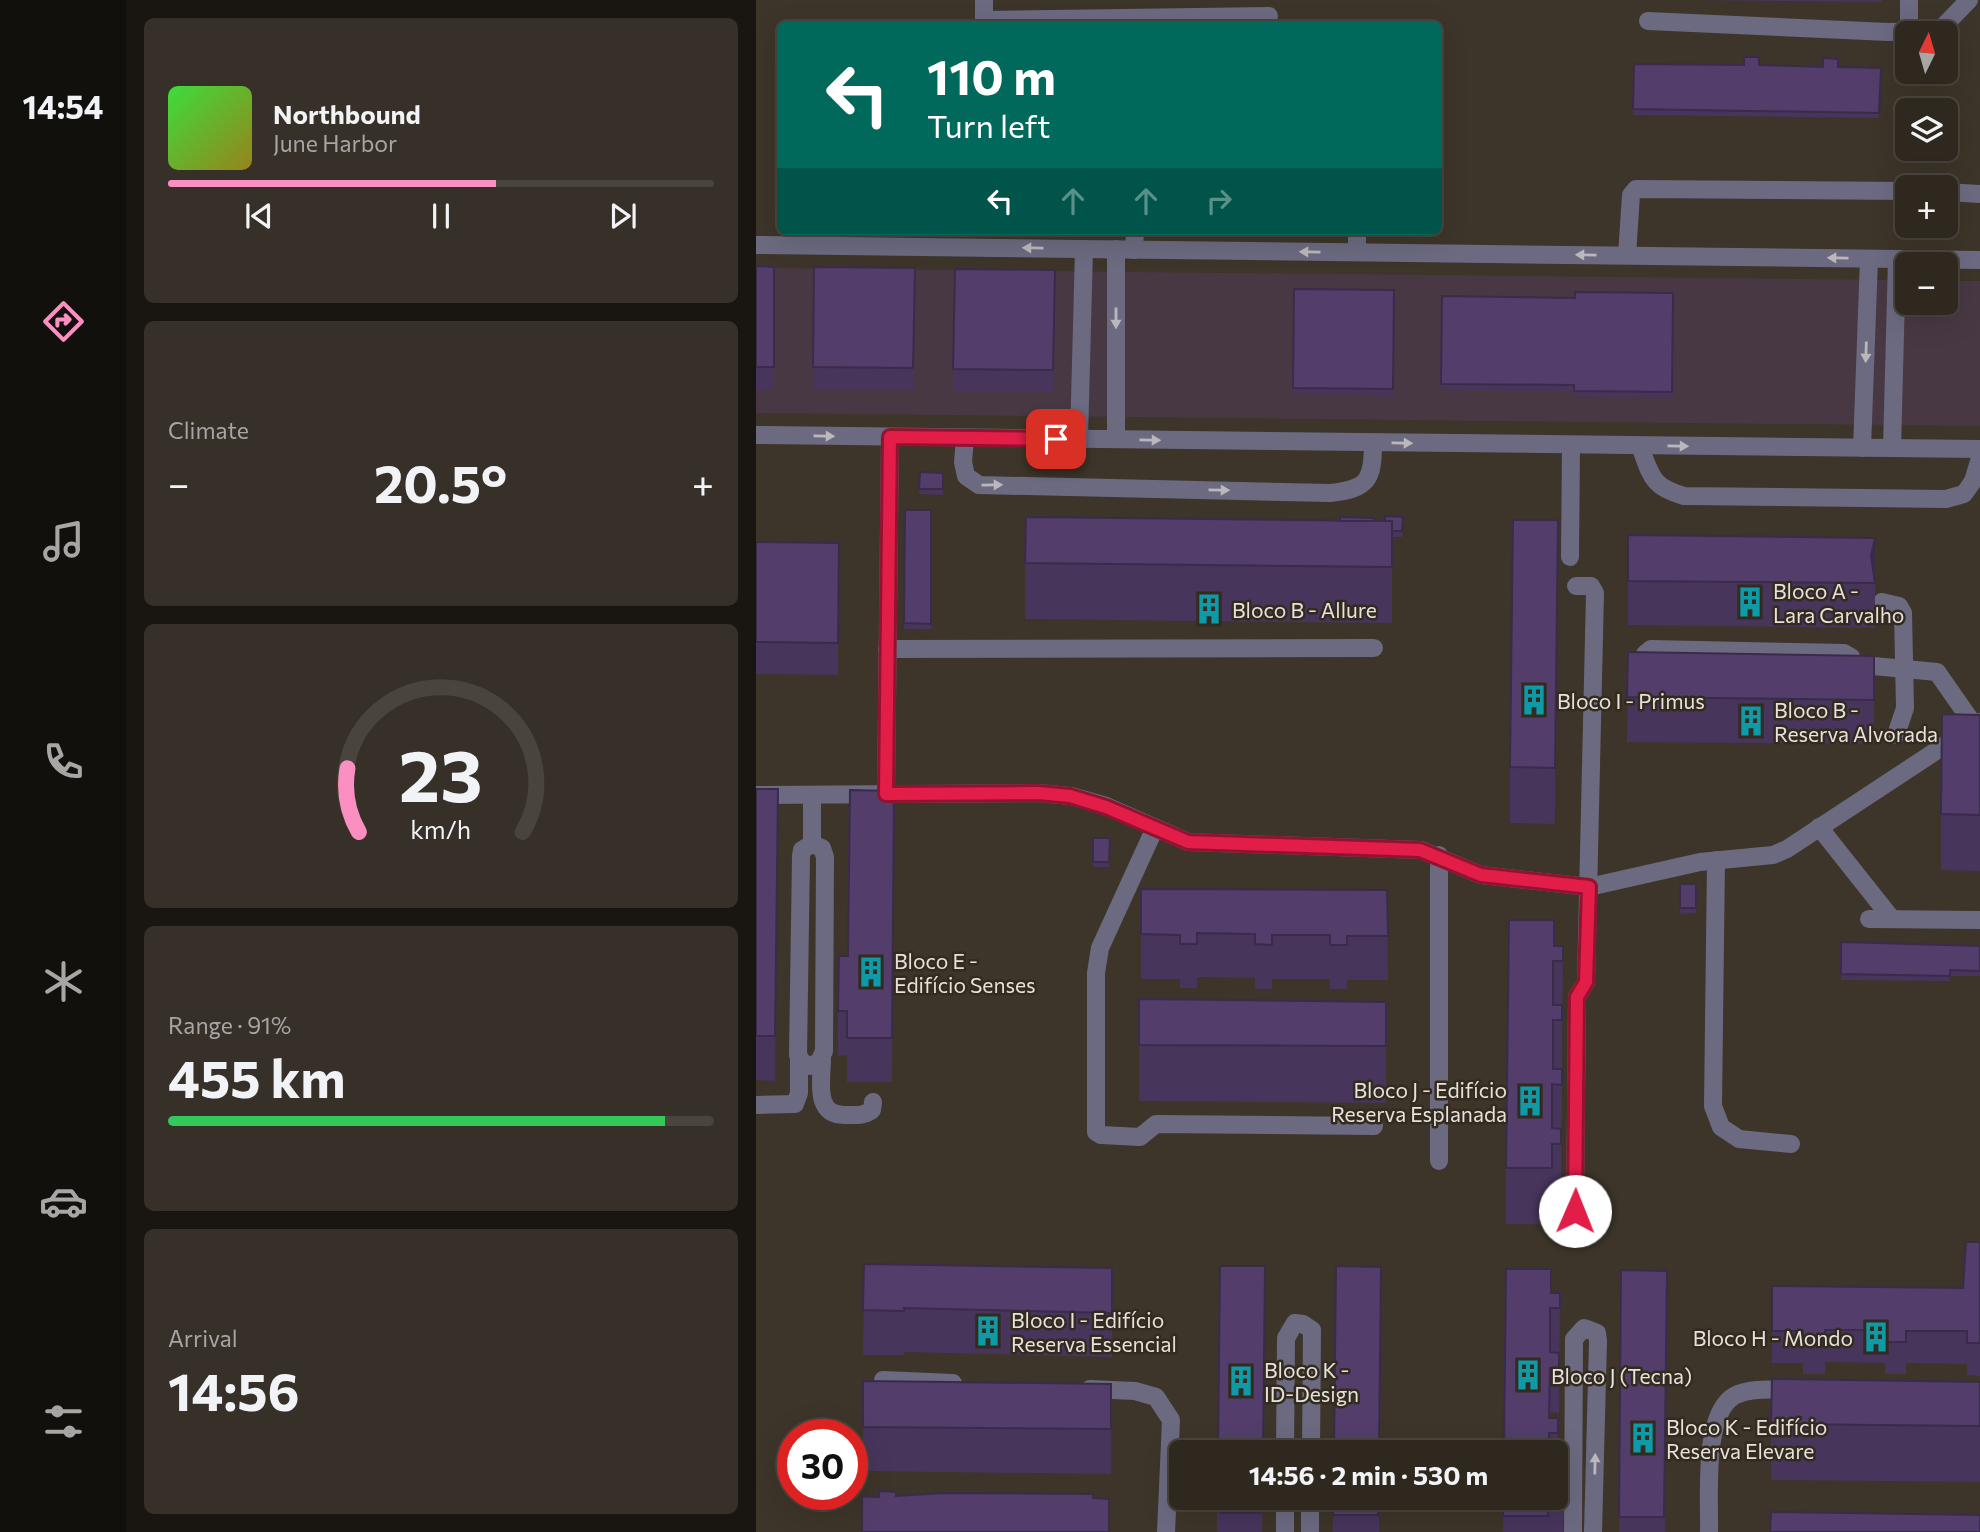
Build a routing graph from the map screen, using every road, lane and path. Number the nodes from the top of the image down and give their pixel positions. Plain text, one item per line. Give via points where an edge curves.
1 (984, 0) edge
2 (1909, 0) edge
3 (1969, 0) edge
4 (1269, 16) dead end
5 (984, 21) edge
6 (1032, 21) edge
7 (1648, 21) dead end
8 (1909, 21) edge
9 (1949, 21) edge
10 (1895, 31) edge
11 (1895, 191) edge
12 (1958, 193) edge
13 (1980, 194) edge
14 (1133, 235) edge
15 (1357, 235) edge
16 (796, 238) edge
17 (930, 239) edge
18 (982, 239) edge
19 (756, 245) edge
20 (1084, 249) junction
21 (1125, 249) junction
22 (1357, 252) junction
23 (1627, 255) junction
24 (1869, 259) junction
25 (1895, 259) edge
26 (1958, 260) edge
27 (1980, 260) edge
28 (1896, 315) edge
29 (756, 436) edge
30 (890, 437) junction
31 (965, 438) junction
32 (1079, 439) junction
33 (1116, 439) junction
34 (1373, 443) junction
35 (1571, 445) junction
36 (1640, 446) junction
37 (1862, 448) junction
38 (1892, 448) junction
39 (1980, 449) edge
40 (1980, 458) edge
41 (1570, 557) dead end
42 (1576, 586) dead end
43 (1882, 602) dead end
44 (1374, 648) dead end
45 (887, 649) junction
46 (1852, 664) junction
47 (1903, 668) junction
48 (1977, 723) edge
49 (1896, 735) dead end
50 (812, 794) junction
51 (886, 794) junction
52 (756, 795) edge
53 (1819, 827) junction
54 (1154, 830) junction
55 (812, 844) junction
56 (1439, 855) junction
57 (1716, 860) junction
58 (1589, 887) junction
59 (1869, 919) dead end
60 (1892, 919) junction
61 (1980, 920) edge
62 (822, 1058) junction
63 (799, 1059) junction
64 (873, 1102) dead end
65 (756, 1105) edge
66 (1374, 1126) dead end
67 (1791, 1144) dead end
68 (1439, 1161) dead end
69 (1575, 1211) dead end
70 (883, 1380) edge
71 (976, 1384) edge
72 (1069, 1388) edge
73 (1814, 1390) edge
74 (1285, 1440) edge
75 (1311, 1440) edge
76 (1285, 1510) edge
77 (1310, 1510) edge
78 (1166, 1532) edge
79 (1285, 1532) edge
80 (1310, 1532) edge
81 (1573, 1532) edge
82 (1593, 1532) edge
83 (1709, 1532) edge

1 - 5 street
2 - 8 street
3 - 9 street
4 - 6 street
7 - 10 street
11 - 23 street via 1645,187 1631,195
12 - 13 street
14 - 21 street
15 - 22 street
16 - 17 street
16 - 19 street
17 - 18 street
20 -> 18 street
20 - 21 street
20 - 32 street
22 -> 21 street
21 -> 33 street
23 -> 22 street
24 -> 23 street
24 - 25 street
24 -> 37 street
26 - 27 street
28 - 38 street
29 -> 30 street
30 - 31 street
30 - 45 street
31 - 32 street
31 -> 34 street via 966,476 979,485 1330,493 1361,487 1369,477
32 - 33 street
33 -> 34 street
34 -> 35 street
35 - 36 street
35 - 41 street
36 -> 37 street
36 - 40 street via 1652,480 1665,491 1684,496 1945,499 1964,494
37 - 38 street
38 - 39 street
42 - 58 street via 1591,586 1595,593
43 - 47 street via 1899,606 1903,613
44 - 45 street
45 - 51 street
46 - 46 street via 1844,653 1651,649 1644,654 1645,667 1651,671 1841,673
46 - 47 street
47 - 48 street via 1937,672
47 - 49 street via 1905,708
48 - 53 street
50 - 51 street
50 - 52 street
50 - 55 street
51 - 54 street via 1070,796
53 - 57 street via 1773,855
53 - 60 street
54 - 56 street via 1188,842 1224,846 1420,850
54 - 66 street via 1100,948 1096,1132 1140,1137 1156,1124
55 - 62 street via 825,852
55 - 63 street via 801,856
56 - 58 street via 1500,880
56 - 68 street
57 - 58 street
57 - 67 street via 1713,1106 1721,1127 1739,1139
58 - 69 street via 1586,982 1577,997
59 - 60 street
60 - 61 street
62 - 63 street via 810,1066
62 - 64 street via 822,1096 827,1111 839,1116 865,1115
63 - 65 street via 795,1104
70 - 71 street
72 - 78 street via 1135,1391 1156,1397 1171,1420
73 - 83 street via 1759,1390 1733,1396 1716,1417
74 - 75 street via 1286,1338 1295,1323 1312,1330
76 - 79 street
77 - 80 street
82 -> 81 street via 1598,1336 1584,1328 1574,1339

